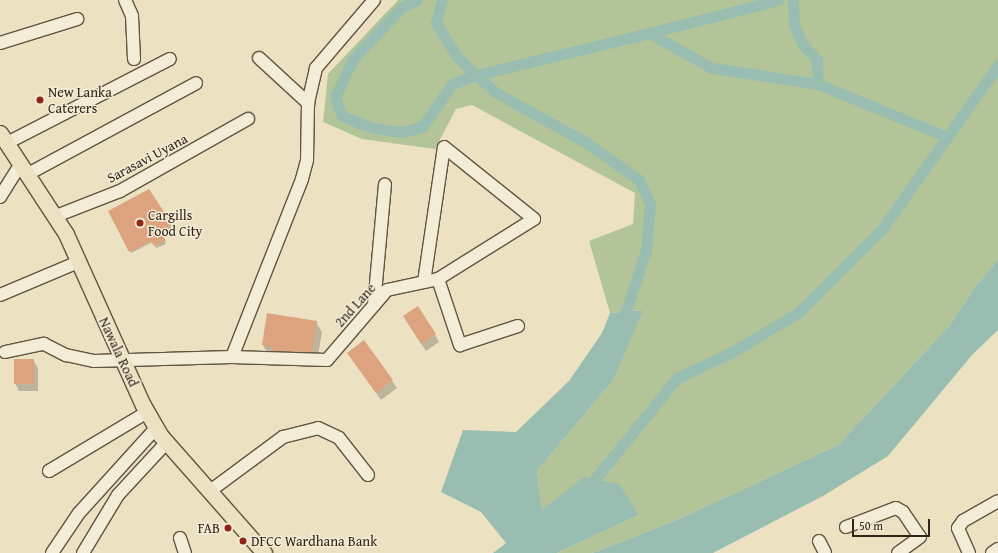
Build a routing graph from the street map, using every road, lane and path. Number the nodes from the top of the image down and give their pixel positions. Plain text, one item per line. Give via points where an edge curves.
1 (125, 0) edge
2 (374, 0) edge
3 (77, 19) dead end
4 (0, 43) edge
5 (259, 58) dead end
6 (134, 59) dead end
7 (170, 59) dead end
8 (196, 83) dead end
9 (308, 104) junction
10 (248, 119) dead end
11 (3, 138) edge
12 (24, 169) junction
13 (385, 185) dead end
14 (0, 197) edge
15 (56, 216) junction
16 (78, 262) junction
17 (438, 279) junction
18 (424, 282) junction
19 (0, 296) edge
20 (374, 305) junction
21 (518, 326) dead end
22 (5, 352) dead end
23 (232, 357) junction
24 (122, 358) junction
25 (147, 412) junction
26 (156, 428) junction
27 (166, 443) junction
28 (49, 471) dead end
29 (368, 475) dead end
30 (210, 492) junction
31 (998, 501) edge
32 (846, 528) dead end
33 (180, 538) dead end
34 (819, 541) dead end
35 (998, 549) edge
36 (52, 553) edge
37 (83, 553) edge
38 (186, 553) edge
39 (264, 553) edge
40 (825, 553) edge
41 (898, 553) edge
42 (969, 553) edge
43 (992, 553) edge

1 - 6 street via 132,16
2 - 9 street via 316,68
3 - 4 street
5 - 9 street
7 - 11 street
8 - 12 street
9 - 23 street via 307,160 302,179
10 - 15 street, Sarasavi Uyana via 120,191
11 - 12 main road, Nawala Road
12 - 14 street
12 - 15 main road, Nawala Road
13 - 20 street
15 - 16 main road, Nawala Road
16 - 19 street
16 - 24 main road, Nawala Road
17 - 18 street, 2nd Lane
17 - 18 street, 2nd Lane via 534,219 444,147
17 - 21 street via 460,345
18 - 20 street, 2nd Lane via 387,290
20 - 23 street, 2nd Lane via 327,360
22 - 24 street, 2nd Lane via 44,344 66,355 94,361
23 - 24 street, 2nd Lane
24 - 25 main road, Nawala Road
25 - 26 main road, Nawala Road
25 - 28 street
26 - 27 main road, Nawala Road
26 - 36 street via 79,512
27 - 30 main road, Nawala Road
27 - 37 street via 118,495
29 - 30 street via 339,438 318,428 284,437
30 - 39 main road, Nawala Road
31 - 42 street via 963,521 958,528
32 - 41 street via 896,508 903,512 920,537
33 - 38 street
34 - 40 street
35 - 43 street

